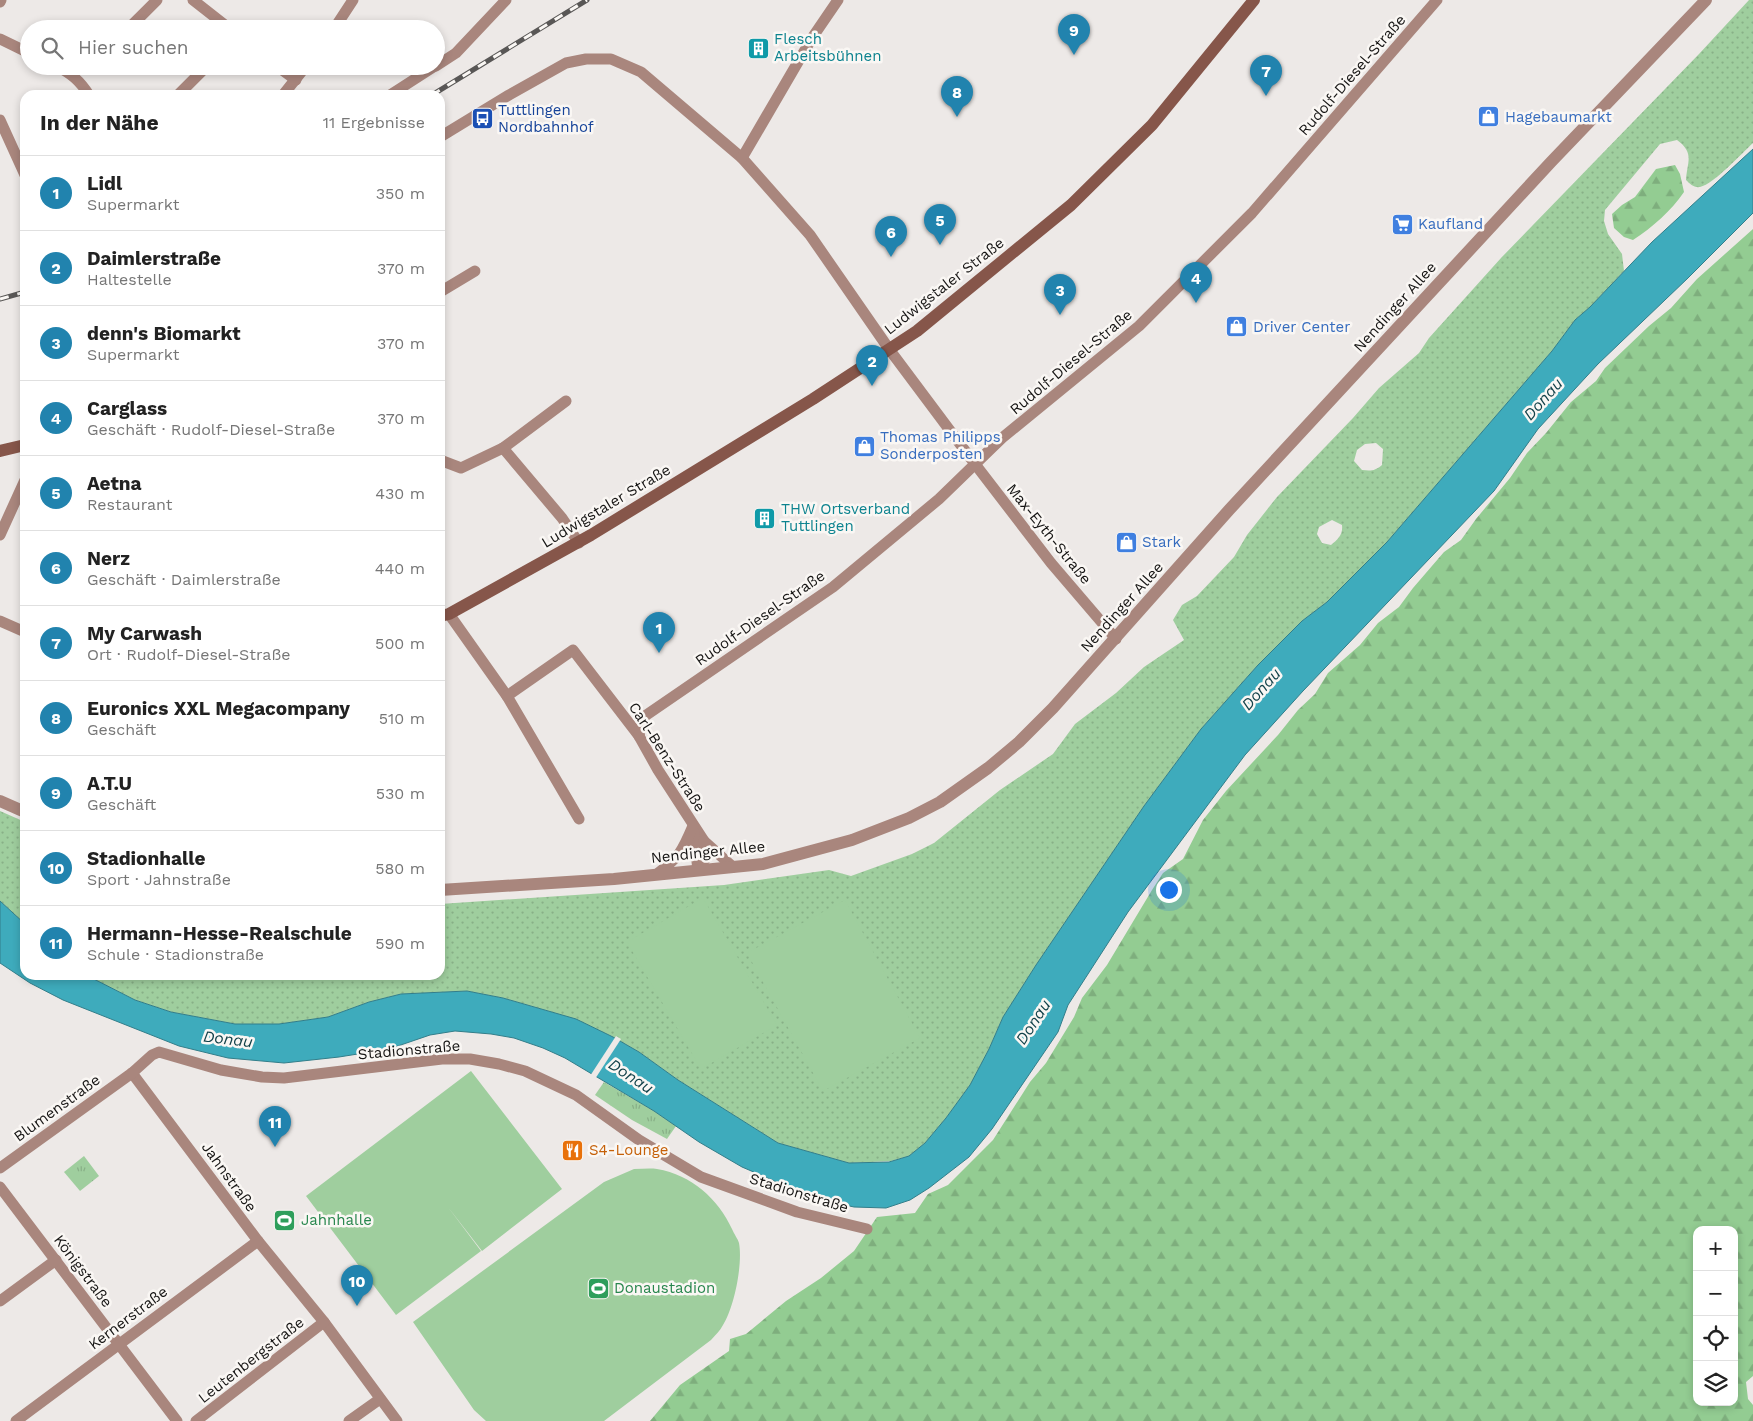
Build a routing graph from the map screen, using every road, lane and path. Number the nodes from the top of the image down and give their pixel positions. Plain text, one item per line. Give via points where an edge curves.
1 (157, 0) edge
2 (193, 0) edge
3 (353, 0) edge
4 (506, 0) edge
5 (838, 0) edge
6 (1254, 0) edge
7 (1437, 0) edge
8 (1706, 0) edge
9 (137, 20) edge
10 (219, 20) edge
11 (340, 20) edge
12 (0, 39) edge
13 (20, 49) edge
14 (445, 60) edge
15 (77, 75) edge
16 (198, 75) edge
17 (289, 75) edge
18 (300, 75) edge
19 (422, 75) edge
20 (296, 80) junction
21 (86, 90) edge
22 (183, 90) edge
23 (287, 90) edge
24 (398, 90) edge
25 (0, 120) edge
26 (445, 134) edge
27 (742, 158) junction
28 (20, 164) edge
29 (475, 271) dead end
30 (445, 289) edge
31 (889, 349) junction
32 (566, 400) dead end
33 (20, 446) edge
34 (503, 448) junction
35 (0, 451) edge
36 (445, 462) edge
37 (975, 464) junction
38 (20, 491) edge
39 (0, 535) edge
40 (579, 543) junction
41 (445, 615) edge
42 (0, 621) edge
43 (20, 630) edge
44 (1116, 639) junction
45 (506, 696) junction
46 (639, 736) junction
47 (0, 801) edge
48 (20, 810) edge
49 (579, 818) dead end
50 (693, 826) junction
51 (704, 841) junction
52 (733, 867) junction
53 (698, 870) junction
54 (657, 874) junction
55 (445, 890) edge
56 (132, 1073) junction
57 (0, 1168) edge
58 (0, 1187) edge
59 (867, 1229) dead end
60 (258, 1241) junction
61 (56, 1260) junction
62 (0, 1301) edge
63 (324, 1322) junction
64 (118, 1344) junction
65 (380, 1399) junction
66 (16, 1421) edge
67 (177, 1421) edge
68 (196, 1421) edge
69 (350, 1421) edge
70 (397, 1421) edge

1 - 9 street
2 - 10 street
3 - 11 street
4 - 14 street via 456,53
5 - 27 street
6 - 31 main road, Ludwigstaler Straße via 1152,125 1071,205 917,331
7 - 37 street, Rudolf-Diesel-Straße via 1226,240 1139,326 1002,438
8 - 44 street, Nendinger Allee via 1551,162 1229,510
12 - 13 street
15 - 21 street
16 - 22 street
17 - 20 street
18 - 20 street
19 - 24 street
20 - 23 street
25 - 28 street
26 - 27 street, Max-Eyth-Straße via 566,63 611,58 641,72
27 - 31 street, Max-Eyth-Straße via 810,235
29 - 30 street
31 - 37 street, Max-Eyth-Straße
31 - 40 main road, Ludwigstaler Straße
32 - 34 street
33 - 35 main road
34 - 36 street via 462,468
34 - 40 street
37 - 44 street, Max-Eyth-Straße via 1051,563
37 - 46 street, Rudolf-Diesel-Straße via 833,587 642,718
38 - 39 street
40 - 41 main road, Ludwigstaler Straße
41 - 45 street
42 - 43 street
44 - 52 street, Nendinger Allee via 1019,742 940,802 852,840 763,864
45 - 46 street, Carl-Benz-Straße via 573,650
45 - 49 street
46 - 50 street, Carl-Benz-Straße
47 - 48 street
50 - 51 street, Carl-Benz-Straße
50 - 53 street, Carl-Benz-Straße
50 - 54 street, Carl-Benz-Straße via 682,851
51 - 52 street, Carl-Benz-Straße
51 - 53 street via 707,856
52 - 53 street, Nendinger Allee
53 - 54 street, Nendinger Allee
54 - 55 street, Nendinger Allee
56 - 57 street, Blumenstraße
56 - 59 street, Stadionstraße via 159,1052 262,1078 442,1059 499,1064 525,1071 576,1095 639,1140 701,1177 797,1212
56 - 60 street, Jahnstraße
58 - 61 street, Königstraße
60 - 63 street, Jahnstraße
60 - 64 street, Kernerstraße
61 - 62 street
61 - 64 street, Königstraße
63 - 65 street, Jahnstraße
63 - 68 street, Leutenbergstraße
64 - 66 street, Kernerstraße
64 - 67 street, Königstraße
65 - 69 street
65 - 70 street, Jahnstraße

